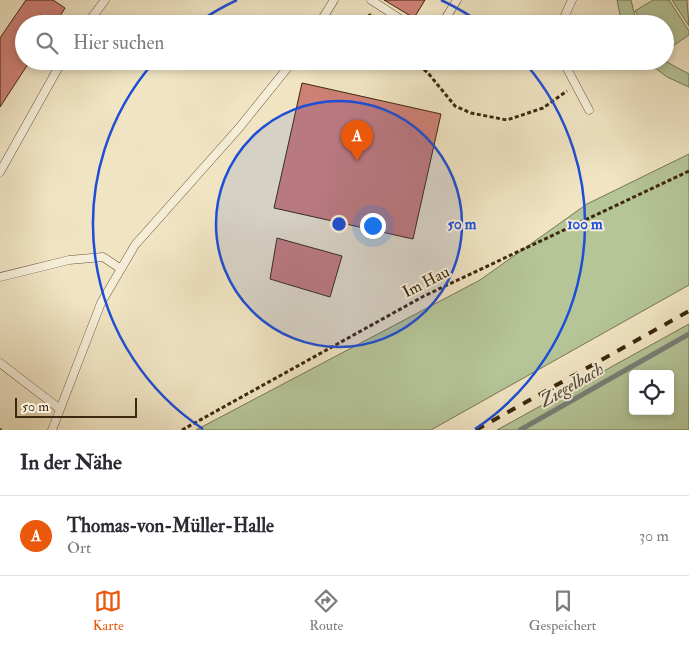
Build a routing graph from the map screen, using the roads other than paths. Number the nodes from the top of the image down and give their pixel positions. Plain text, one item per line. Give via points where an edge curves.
1 (104, 0) edge
2 (334, 0) edge
3 (371, 0) edge
4 (457, 0) edge
5 (572, 0) edge
6 (93, 15) edge
7 (324, 15) edge
8 (394, 15) edge
9 (448, 15) edge
10 (565, 15) edge
11 (57, 70) edge
12 (286, 70) edge
13 (568, 70) edge
14 (588, 110) dead end
15 (0, 172) edge
16 (121, 269) junction
17 (0, 277) edge
18 (0, 363) edge
19 (60, 409) junction
20 (52, 430) edge

1 - 6 lane
2 - 7 lane
3 - 8 lane
4 - 9 lane
5 - 10 lane
11 - 15 lane
12 - 16 lane via 239,128 134,245
13 - 14 lane
16 - 17 lane via 104,257 69,260
16 - 19 lane via 101,303
18 - 19 lane
19 - 20 lane

